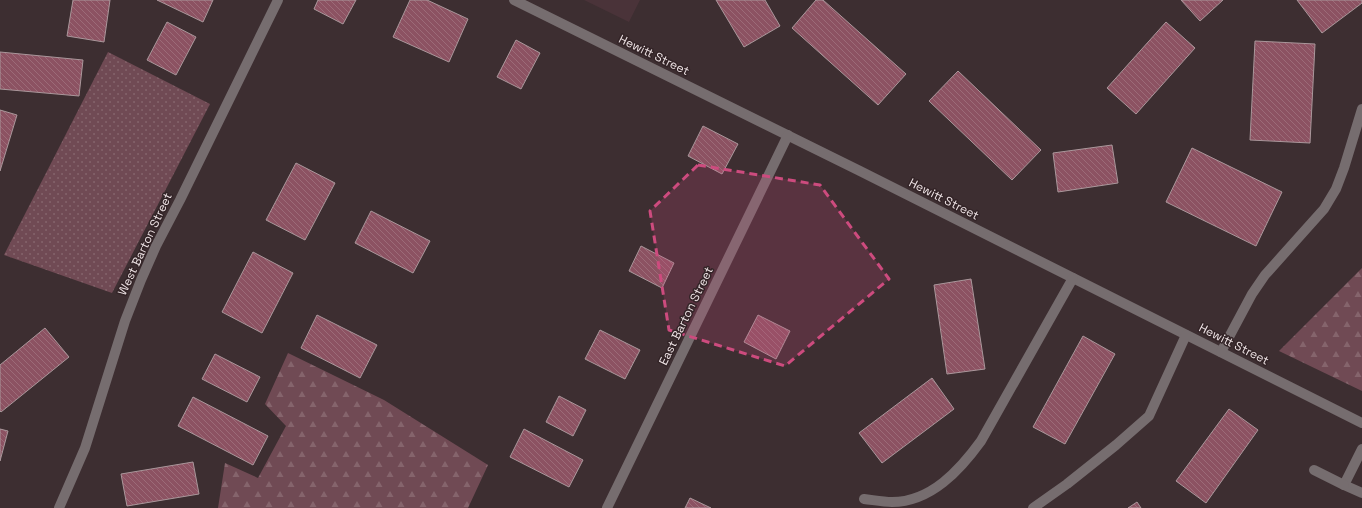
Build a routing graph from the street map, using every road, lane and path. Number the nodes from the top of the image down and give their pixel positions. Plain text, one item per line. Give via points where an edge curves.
1 (278, 0) edge
2 (514, 0) edge
3 (1362, 109) edge
4 (788, 135) junction
5 (1073, 278) junction
6 (1186, 335) junction
7 (1221, 352) junction
8 (1362, 423) edge
9 (1362, 449) edge
10 (1314, 470) dead end
11 (1344, 485) junction
12 (1362, 493) edge
13 (864, 499) dead end
14 (59, 508) edge
15 (607, 508) edge
16 (1033, 508) edge

1 - 14 street, West Barton Street via 141,280 125,321 85,448
2 - 4 street, Hewitt Street
3 - 7 street via 1336,189 1324,209 1265,275
4 - 5 street, Hewitt Street
4 - 15 street, East Barton Street
5 - 6 street, Hewitt Street
5 - 13 street via 981,441 960,468 934,490 911,500 892,502
6 - 7 street, Hewitt Street
6 - 16 street via 1149,416 1067,484
7 - 8 street, Hewitt Street
9 - 11 street
10 - 11 street
11 - 12 street

